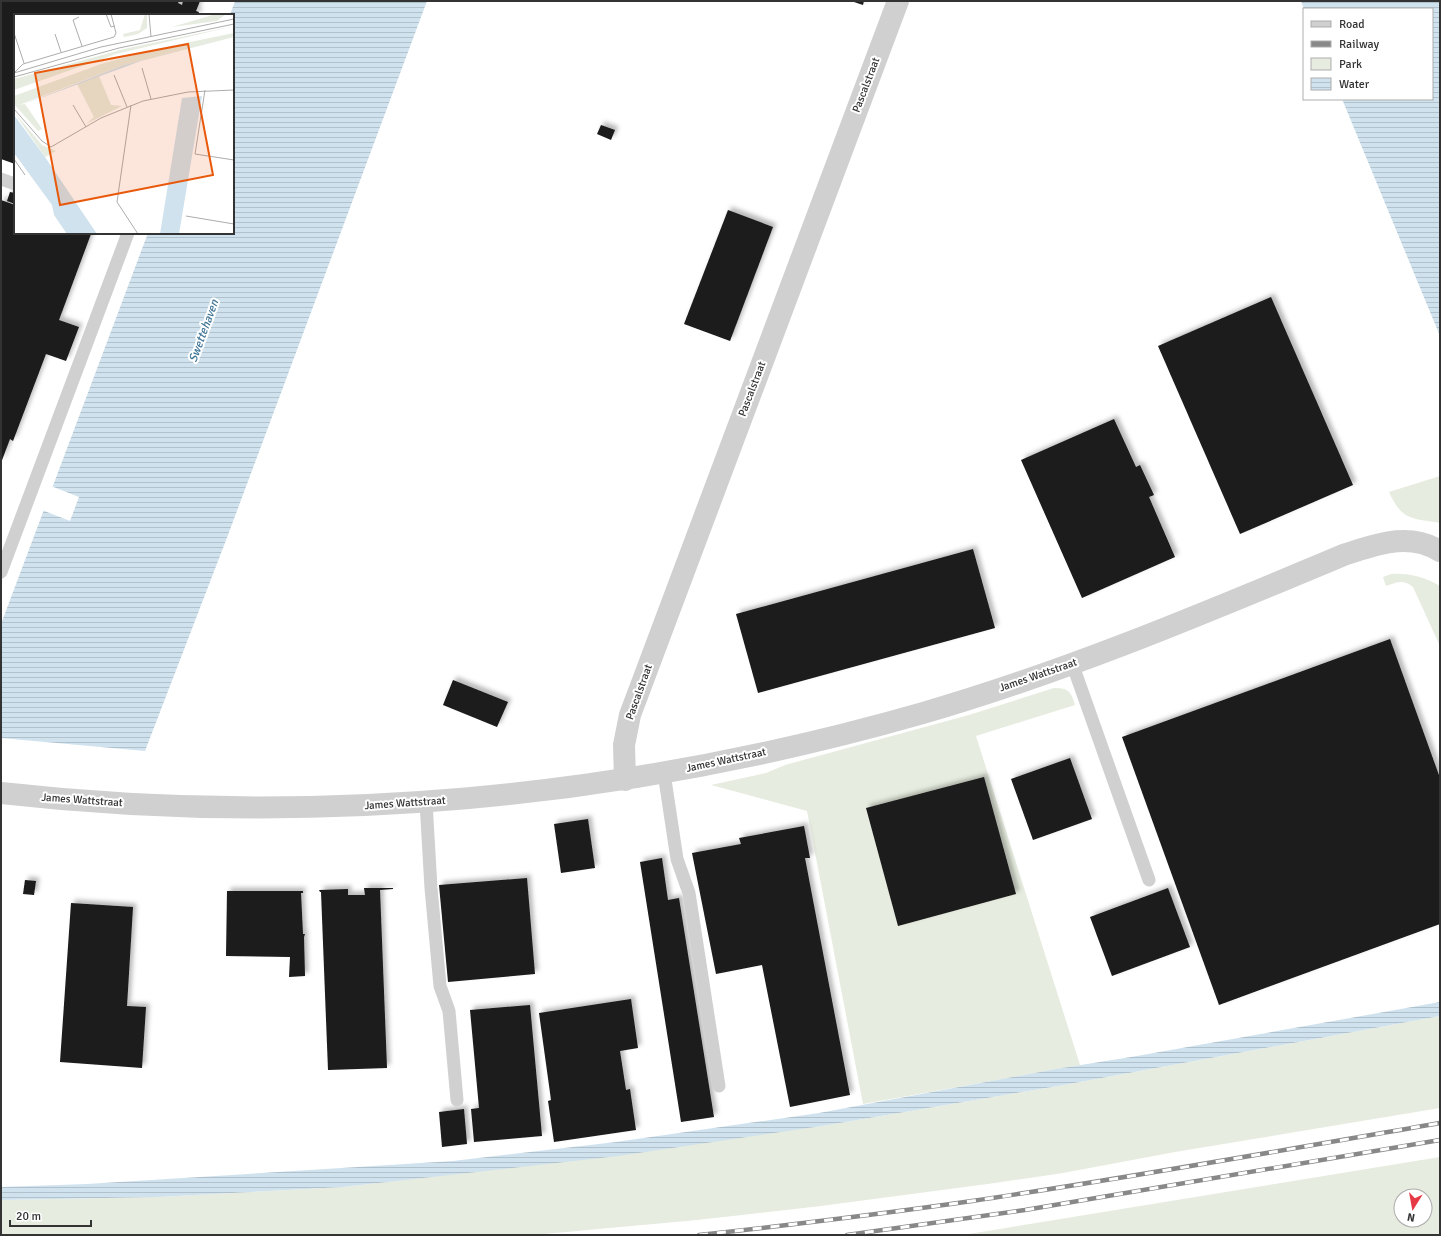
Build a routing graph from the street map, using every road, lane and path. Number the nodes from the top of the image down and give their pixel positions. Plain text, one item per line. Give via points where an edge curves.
1 (898, 1) edge
2 (1, 179) edge
3 (14, 184) edge
4 (128, 234) edge
5 (1440, 551) edge
6 (1, 572) edge
7 (1072, 663) junction
8 (664, 773) junction
9 (625, 780) junction
10 (1, 793) edge
11 (426, 802) junction
12 (1149, 880) dead end
13 (719, 1086) dead end
14 (457, 1100) dead end

1 - 9 street, Pascalstraat via 630,715 624,745
2 - 3 lane
4 - 6 lane
5 - 7 street, James Wattstraat via 1419,541 1378,544 1346,554 1144,638
7 - 8 street, James Wattstraat via 923,713 767,752
7 - 12 lane
8 - 9 street, James Wattstraat
8 - 13 lane via 678,859 689,893
9 - 11 street, James Wattstraat via 512,795
10 - 11 street, James Wattstraat via 148,805 220,807 349,807
11 - 14 lane via 440,986 449,1011

